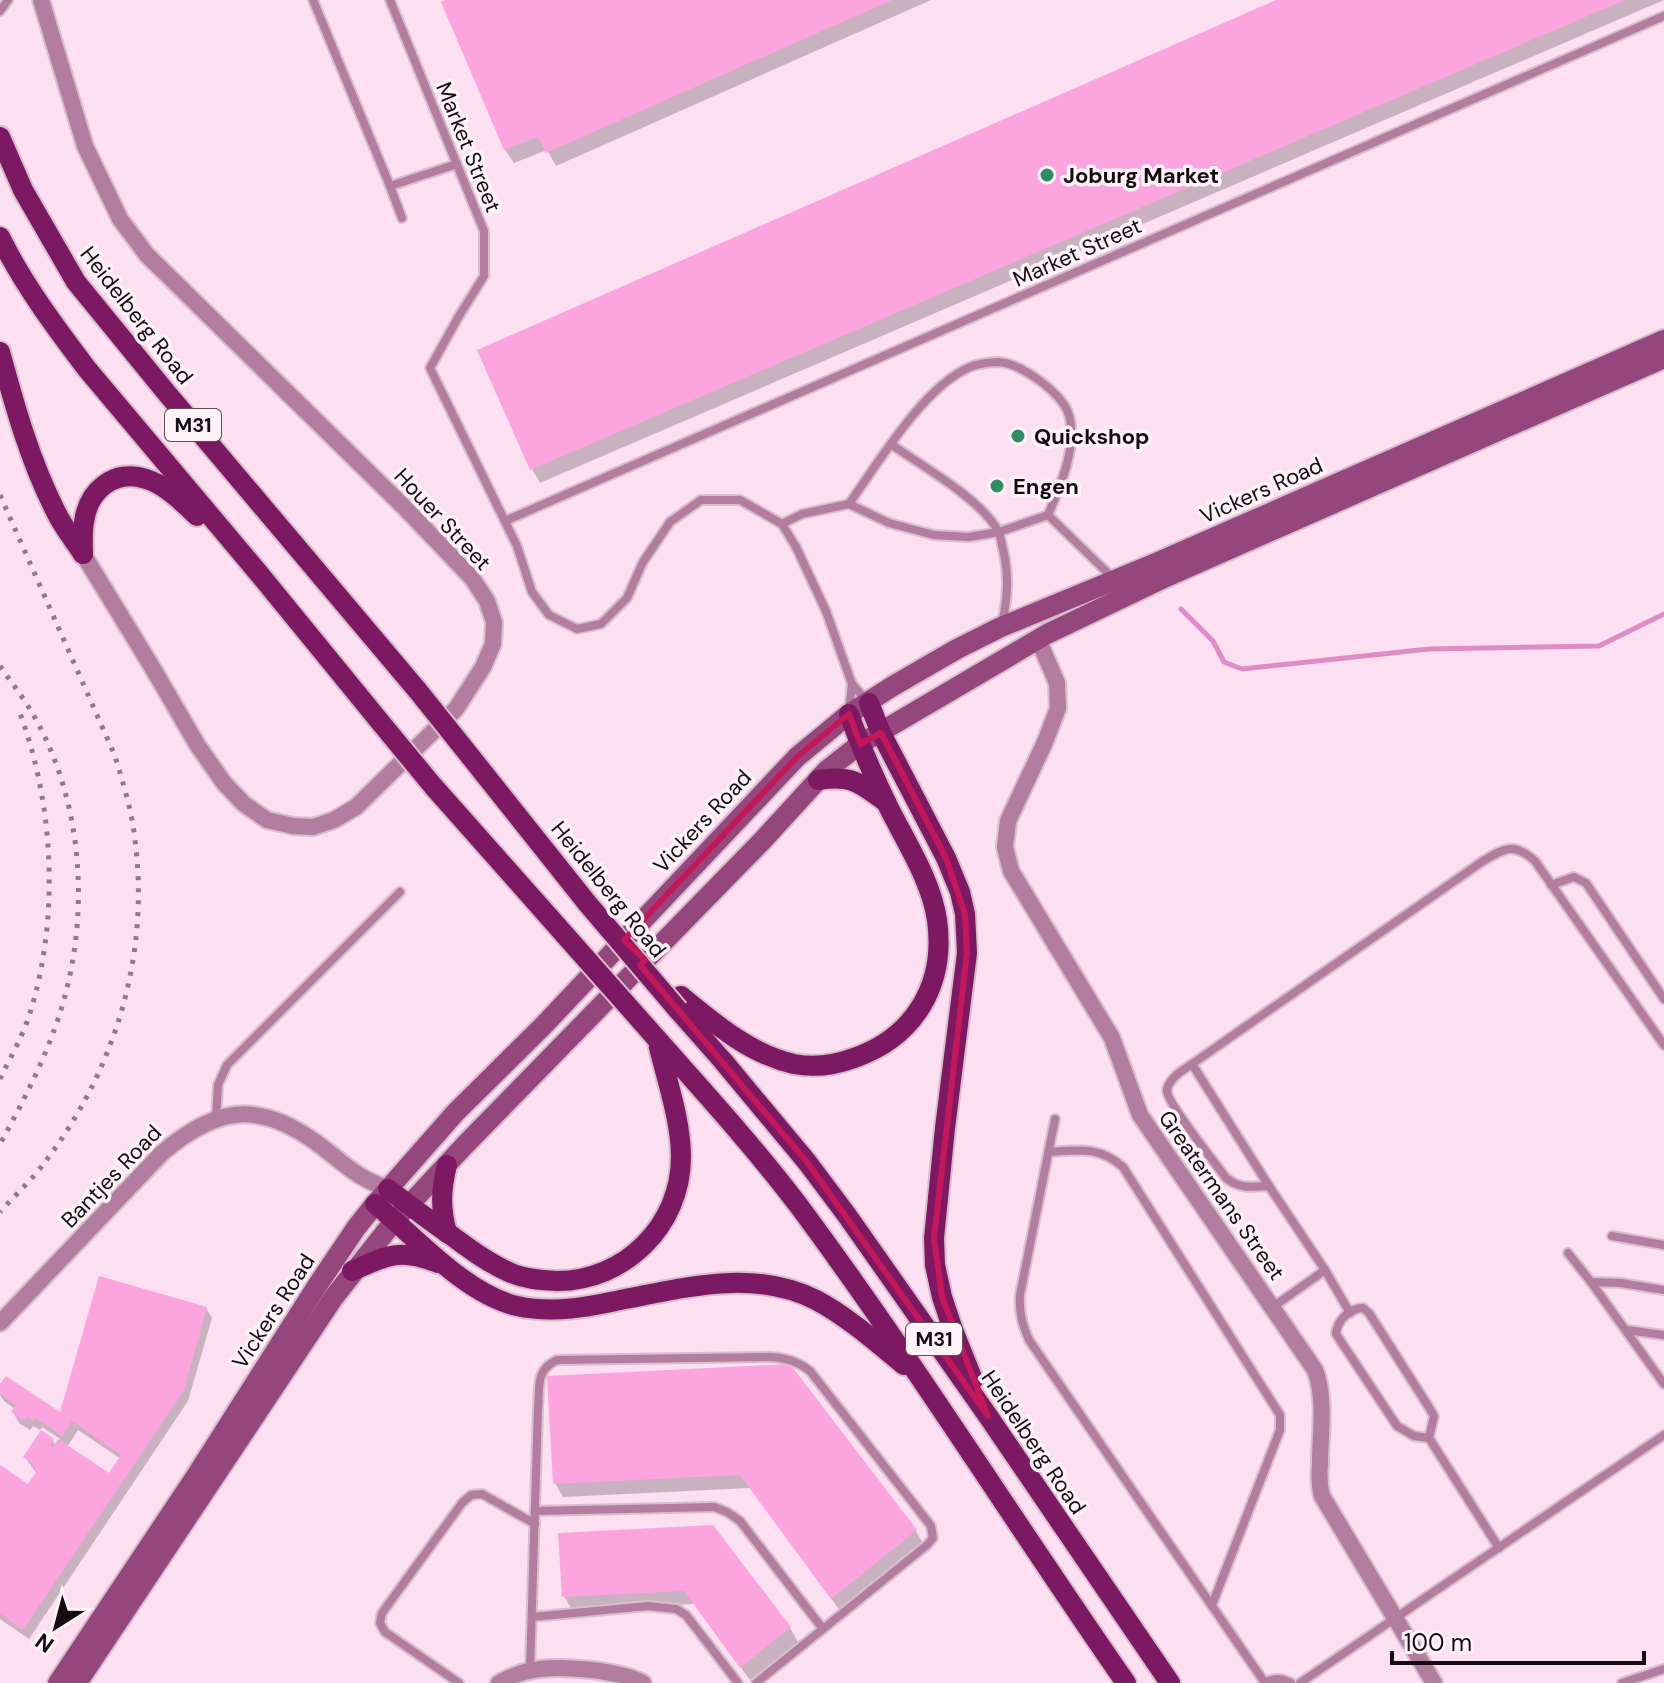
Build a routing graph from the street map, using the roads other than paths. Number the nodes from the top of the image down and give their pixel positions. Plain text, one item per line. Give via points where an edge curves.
1 (8, 0) edge
2 (41, 0) edge
3 (313, 0) edge
4 (390, 0) edge
5 (0, 11) edge
6 (1664, 16) edge
7 (0, 137) edge
8 (457, 164) junction
9 (390, 186) junction
10 (402, 218) dead end
11 (0, 237) edge
12 (1664, 340) edge
13 (0, 352) edge
14 (1664, 358) edge
15 (892, 445) junction
16 (849, 504) junction
17 (1048, 515) junction
18 (505, 521) junction
19 (782, 524) junction
20 (999, 532) junction
21 (83, 554) junction
22 (256, 570) junction
23 (1114, 579) junction
24 (1001, 627) junction
25 (1038, 639) junction
26 (852, 684) junction
27 (869, 703) junction
28 (849, 714) junction
29 (881, 733) junction
30 (860, 744) junction
31 (818, 780) junction
32 (886, 802) junction
33 (1551, 885) junction
34 (400, 892) dead end
35 (1664, 999) edge
36 (679, 1003) junction
37 (657, 1039) junction
38 (1664, 1045) edge
39 (1192, 1064) junction
40 (1055, 1119) dead end
41 (216, 1120) junction
42 (1049, 1152) junction
43 (447, 1165) junction
44 (1269, 1186) junction
45 (381, 1196) junction
46 (402, 1213) junction
47 (447, 1233) junction
48 (1612, 1236) dead end
49 (1664, 1245) edge
50 (1568, 1253) dead end
51 (449, 1268) junction
52 (1325, 1270) junction
53 (352, 1271) junction
54 (1591, 1282) junction
55 (1664, 1290) edge
56 (1273, 1307) junction
57 (1350, 1313) junction
58 (0, 1323) edge
59 (1627, 1330) junction
60 (1664, 1335) edge
61 (922, 1381) junction
62 (1664, 1384) edge
63 (988, 1416) junction
64 (1664, 1435) edge
65 (1429, 1438) junction
66 (535, 1511) junction
67 (535, 1524) junction
68 (1499, 1548) junction
69 (1212, 1605) junction
70 (532, 1617) junction
71 (1395, 1620) junction
72 (823, 1629) junction
73 (1664, 1669) edge
74 (530, 1670) junction
75 (58, 1683) edge
76 (77, 1683) edge
77 (459, 1683) edge
78 (499, 1683) edge
79 (643, 1683) edge
80 (738, 1683) edge
81 (756, 1683) edge
82 (1126, 1683) edge
83 (1170, 1683) edge
84 (1265, 1683) edge
85 (1291, 1683) edge
86 (1300, 1683) edge
87 (1434, 1683) edge
88 (1622, 1683) edge

1 - 5 lane
2 - 21 street, Houer Street via 85,146 120,219 147,255 472,578 494,622 493,644 456,709 356,807 313,827 293,826 267,820 224,783
3 - 9 lane
4 - 8 lane, Market Street
6 - 18 lane, Market Street
7 - 36 main road, Heidelberg Road / M31, bridge via 23,190 76,282 418,691 587,903
8 - 9 lane
8 - 18 lane, Market Street via 484,231 484,276 430,368
9 - 10 lane
11 - 22 main road, M31 via 62,337
12 - 23 main road, Vickers Road
13 - 21 main road via 36,467
14 - 25 main road, Vickers Road via 1166,577
15 - 16 lane
15 - 17 lane via 938,387 970,367 1000,362 1027,372 1053,392 1068,414 1071,438 1064,478
15 - 20 lane via 962,494
16 - 19 lane
16 - 20 lane via 889,523 934,535
17 - 20 lane
17 - 23 lane
18 - 19 lane, Market Street via 532,592 549,615 577,629 601,624 627,598 670,522 701,500 740,500
19 - 26 lane via 826,611
20 - 24 lane via 1009,582
21 - 22 main road via 83,523 95,493 106,483 129,476 146,478 176,497
22 - 37 main road, M31, bridge via 433,786
23 - 24 main road, Vickers Road
24 - 27 main road, Vickers Road
25 - 29 main road, Vickers Road
25 - 56 street, Greatermans Street via 1057,683 1058,708 1008,821 1005,847 1011,871 1112,1038 1140,1115
26 - 27 lane
26 - 28 lane
27 - 28 main road, Vickers Road
27 - 29 main road
28 - 30 main road
28 - 45 main road, Vickers Road via 779,775
29 - 30 main road, Vickers Road
29 - 63 main road via 946,858 968,931 935,1265 953,1330
30 - 31 main road, Vickers Road
30 - 32 main road
31 - 32 main road via 854,781
31 - 43 main road, Vickers Road
32 - 36 main road via 920,869 938,931 931,985 904,1029 864,1055 821,1066 795,1064 750,1047
33 - 35 lane via 1574,877 1586,883
33 - 38 lane
33 - 39 lane via 1523,850 1498,852
34 - 41 lane via 227,1065 218,1085
36 - 63 main road, Heidelberg Road / M31 via 807,1162
37 - 47 main road via 676,1116 680,1175 665,1219 640,1250 588,1278 545,1280 509,1272
37 - 61 main road, M31 via 797,1203
39 - 44 lane
39 - 44 lane via 1168,1086 1175,1108 1226,1178 1245,1188
40 - 42 lane
41 - 45 street, Bantjes Road via 246,1113 288,1124
41 - 58 street, Bantjes Road via 182,1136 162,1153
42 - 69 lane via 1020,1295 1023,1326
42 - 69 lane via 1099,1152 1123,1167 1280,1415 1280,1430
43 - 46 main road, Vickers Road
43 - 47 main road via 441,1195
44 - 52 lane
45 - 46 main road
45 - 75 main road, Vickers Road
46 - 47 main road
46 - 51 main road
46 - 53 main road, Vickers Road
48 - 49 lane
50 - 54 lane
51 - 53 main road via 420,1256 394,1255
51 - 61 main road via 490,1297 540,1310 731,1282 783,1288 840,1315
52 - 56 lane
52 - 57 lane
53 - 76 main road, Vickers Road
54 - 55 lane
54 - 59 lane
56 - 71 street, Greatermans Street via 1318,1378 1322,1496
57 - 65 lane via 1356,1308 1369,1313 1434,1416
57 - 65 lane via 1336,1326 1336,1334 1397,1426
59 - 60 lane
59 - 62 lane
61 - 82 main road, M31
63 - 83 main road, Heidelberg Road / M31
64 - 68 lane
65 - 68 lane
66 - 67 lane
66 - 72 lane via 714,1507 727,1512 740,1521
66 - 72 lane via 538,1408 547,1364 770,1357 799,1363 922,1514 933,1538
67 - 70 lane
67 - 77 lane via 482,1494 471,1495 382,1613 385,1632
68 - 71 lane
69 - 84 lane
70 - 74 lane
70 - 80 lane via 648,1606 676,1609
71 - 86 lane
71 - 87 street, Greatermans Street
72 - 81 lane
73 - 88 lane
74 - 78 street
74 - 79 street via 601,1672
84 - 85 lane

